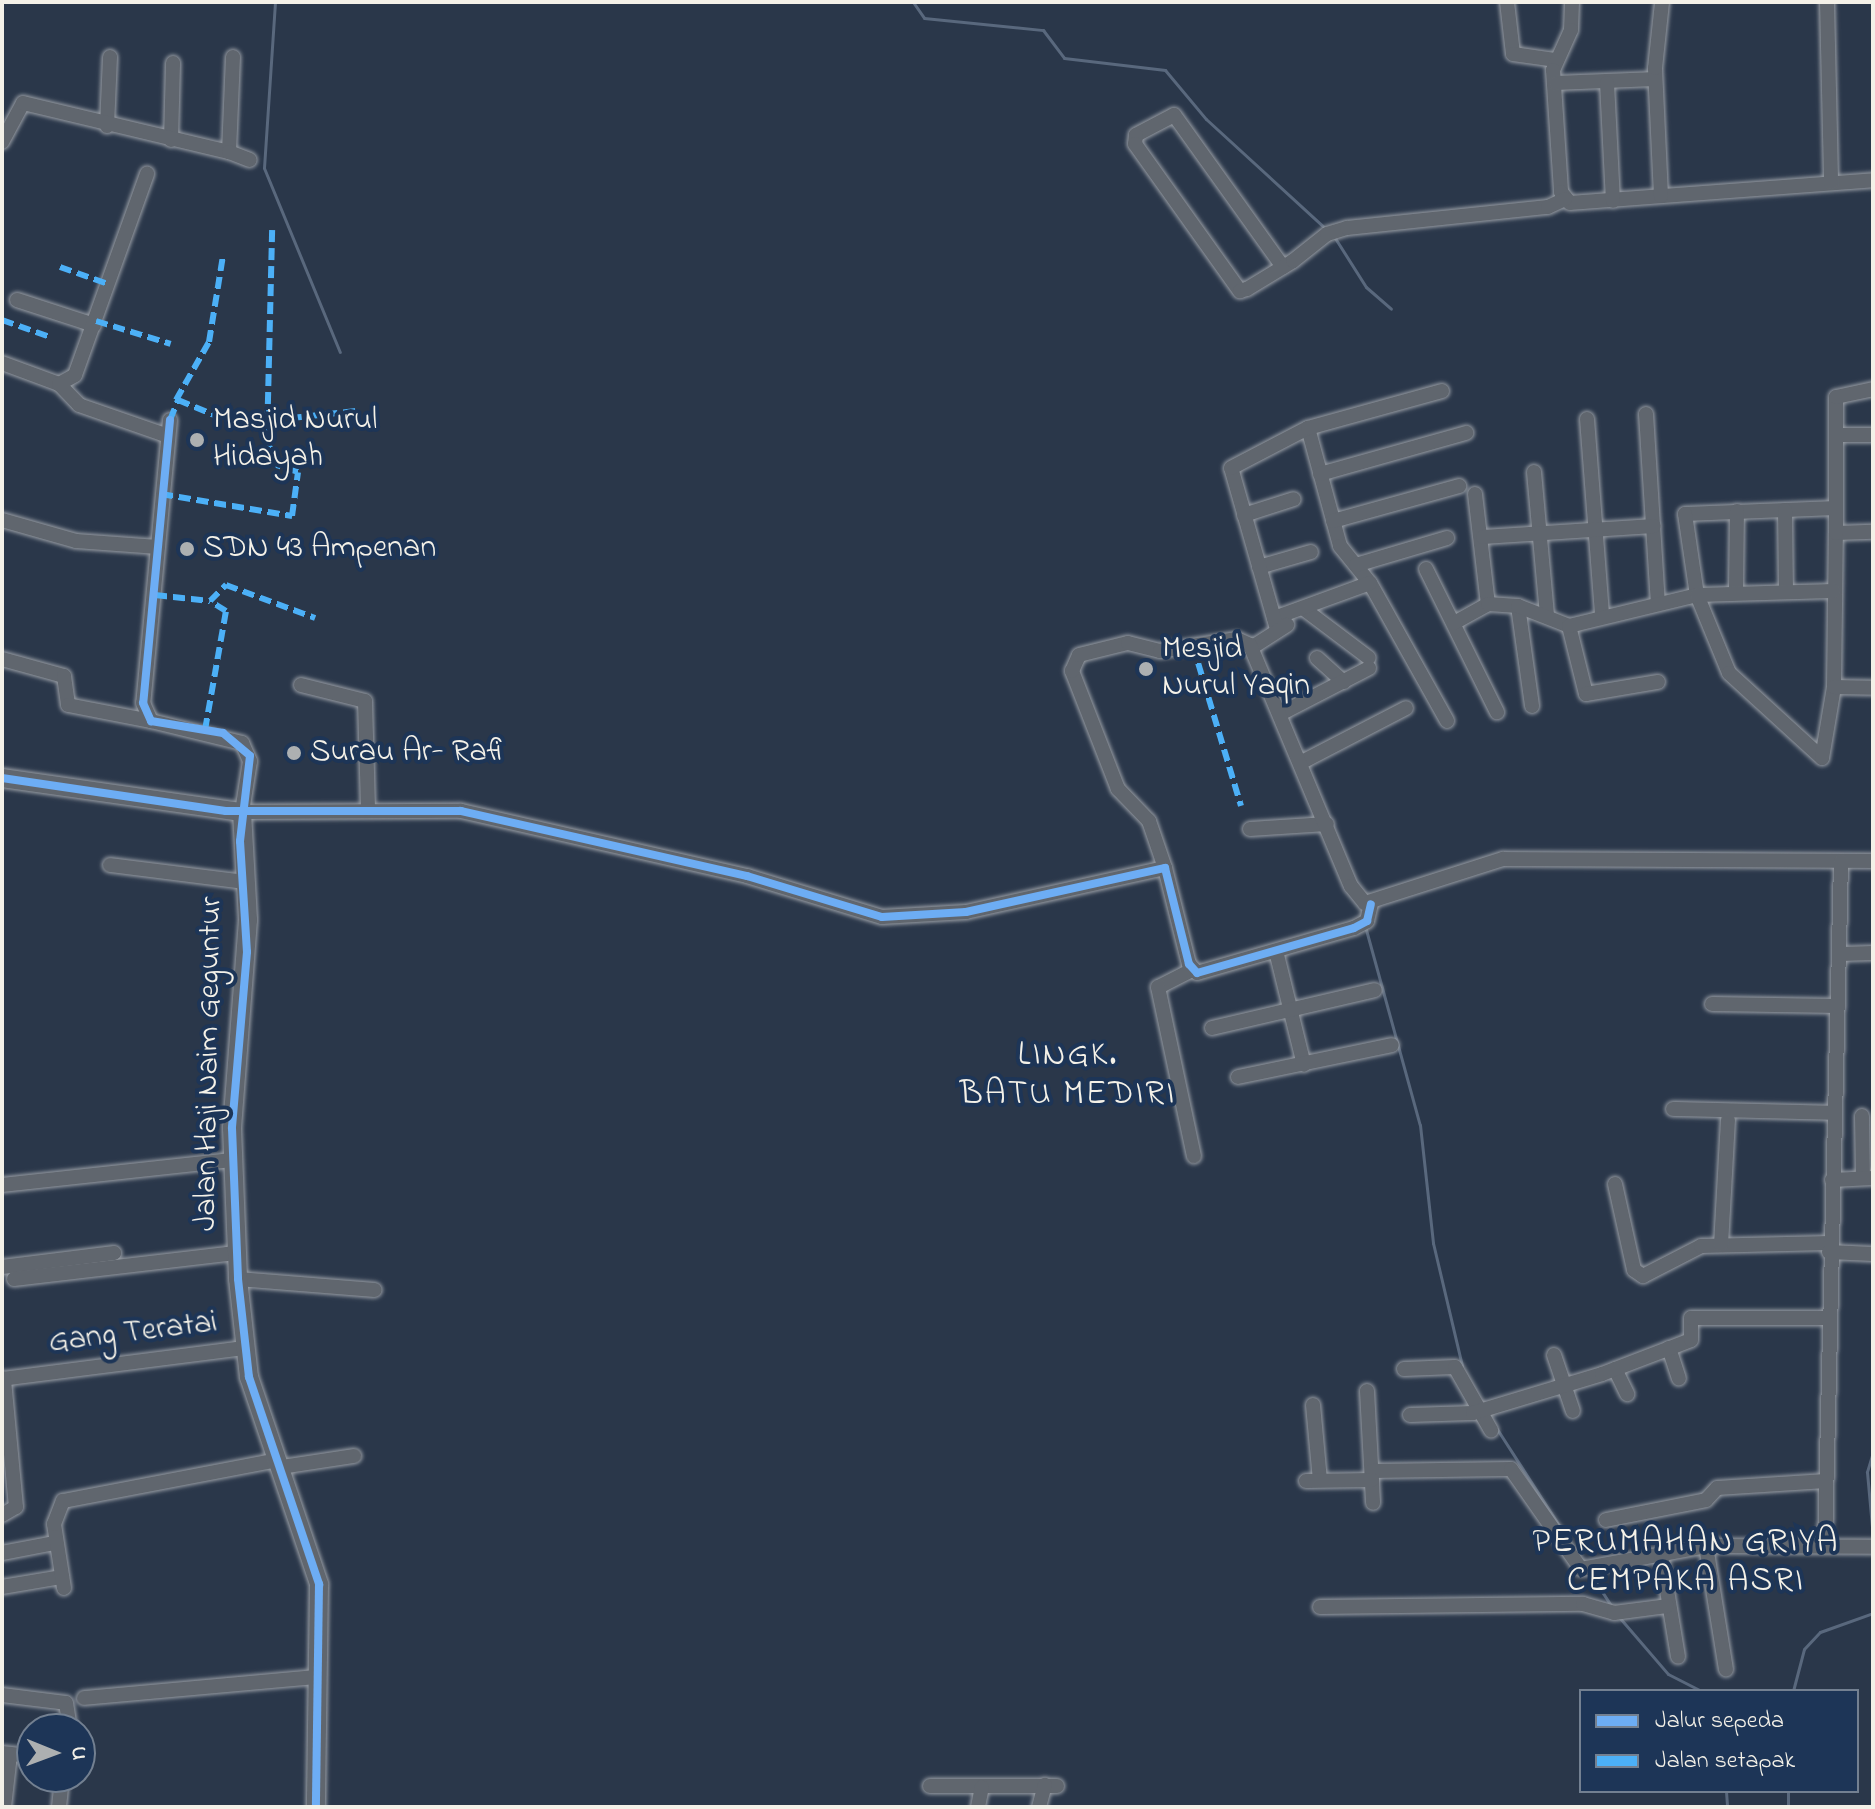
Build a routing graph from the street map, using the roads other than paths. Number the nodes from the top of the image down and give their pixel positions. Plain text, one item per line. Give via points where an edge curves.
1 (1507, 2) edge
2 (1572, 2) edge
3 (1662, 2) edge
4 (1827, 2) edge
5 (110, 57) dead end
6 (233, 57) dead end
7 (1555, 60) junction
8 (173, 63) dead end
9 (1655, 79) junction
10 (1555, 81) junction
11 (1607, 83) junction
12 (107, 126) junction
13 (171, 140) junction
14 (2, 142) edge
15 (226, 153) junction
16 (250, 160) dead end
17 (147, 174) dead end
18 (1873, 180) edge
19 (1831, 183) junction
20 (1661, 196) junction
21 (1565, 199) junction
22 (1613, 201) junction
23 (1283, 267) junction
24 (17, 300) dead end
25 (94, 325) junction
26 (2, 363) edge
27 (59, 384) junction
28 (1873, 389) edge
29 (1442, 391) dead end
30 (1646, 414) dead end
31 (1587, 419) dead end
32 (170, 420) dead end
33 (1308, 428) junction
34 (1466, 433) dead end
35 (1838, 435) junction
36 (1873, 435) edge
37 (168, 436) junction
38 (1534, 472) dead end
39 (1320, 474) junction
40 (1459, 486) dead end
41 (1475, 494) dead end
42 (1294, 499) dead end
43 (1836, 508) junction
44 (1785, 510) junction
45 (1737, 511) junction
46 (1244, 515) junction
47 (2, 520) edge
48 (1333, 521) junction
49 (1654, 526) junction
50 (1595, 530) junction
51 (1873, 532) edge
52 (1836, 533) junction
53 (1539, 535) junction
54 (1483, 537) junction
55 (1447, 538) dead end
56 (158, 547) junction
57 (1311, 552) dead end
58 (1356, 565) junction
59 (1259, 567) junction
60 (1426, 569) dead end
61 (1370, 583) junction
62 (1736, 591) junction
63 (1834, 591) junction
64 (1786, 592) junction
65 (1697, 595) junction
66 (1658, 603) junction
67 (1488, 604) junction
68 (1518, 606) junction
69 (1304, 609) junction
70 (1602, 613) junction
71 (1547, 615) junction
72 (1454, 623) junction
73 (1279, 624) junction
74 (1569, 626) junction
75 (1251, 648) junction
76 (1317, 658) dead end
77 (2, 659) edge
78 (1344, 682) junction
79 (1658, 682) dead end
80 (301, 685) dead end
81 (1834, 687) junction
82 (1873, 688) edge
83 (1532, 706) dead end
84 (1406, 708) dead end
85 (1497, 712) dead end
86 (1282, 713) junction
87 (151, 721) junction
88 (1447, 721) dead end
89 (1302, 762) junction
90 (2, 778) edge
91 (368, 809) junction
92 (249, 811) junction
93 (1327, 824) junction
94 (1250, 829) dead end
95 (1841, 861) junction
96 (1873, 861) edge
97 (110, 865) dead end
98 (1165, 868) junction
99 (244, 882) junction
100 (1371, 904) junction
101 (1276, 951) junction
102 (1873, 953) edge
103 (1841, 954) junction
104 (1192, 970) junction
105 (1375, 990) dead end
106 (1712, 1004) dead end
107 (1838, 1006) junction
108 (1291, 1011) junction
109 (1212, 1028) dead end
110 (1392, 1045) dead end
111 (1304, 1065) junction
112 (1238, 1077) dead end
113 (1673, 1109) dead end
114 (1834, 1113) junction
115 (1862, 1116) dead end
116 (1728, 1120) dead end
117 (1194, 1156) dead end
118 (232, 1160) junction
119 (1868, 1178) edge
120 (1832, 1180) junction
121 (1615, 1184) dead end
122 (2, 1185) edge
123 (1721, 1245) junction
124 (1830, 1248) junction
125 (114, 1253) dead end
126 (237, 1253) junction
127 (1873, 1254) edge
128 (2, 1267) edge
129 (14, 1279) dead end
130 (243, 1280) junction
131 (375, 1290) dead end
132 (1828, 1318) junction
133 (245, 1348) junction
134 (1669, 1348) junction
135 (1554, 1355) dead end
136 (1404, 1369) dead end
137 (1615, 1369) junction
138 (1679, 1378) dead end
139 (3, 1379) edge
140 (1563, 1384) junction
141 (1367, 1391) dead end
142 (1627, 1394) dead end
143 (1313, 1405) dead end
144 (1478, 1407) junction
145 (1573, 1411) dead end
146 (1410, 1415) dead end
147 (1491, 1430) dead end
148 (354, 1456) dead end
149 (285, 1464) junction
150 (1372, 1475) junction
151 (1826, 1481) junction
152 (1373, 1503) dead end
153 (2, 1515) edge
154 (1606, 1520) dead end
155 (55, 1543) junction
156 (1825, 1545) junction
157 (1706, 1546) junction
158 (1870, 1546) edge
159 (2, 1553) edge
160 (1661, 1554) junction
161 (2, 1587) edge
162 (1667, 1606) junction
163 (1320, 1607) dead end
164 (1678, 1657) dead end
165 (1726, 1669) dead end
166 (317, 1677) junction
167 (2, 1695) edge
168 (84, 1698) dead end
169 (68, 1713) edge
170 (6, 1753) edge
171 (930, 1786) dead end
172 (982, 1787) junction
173 (4, 1807) edge
174 (316, 1807) edge
175 (978, 1807) edge
176 (1039, 1807) edge

1 - 7 street via 1513,54
2 - 7 street via 1571,30
3 - 9 street
4 - 19 street
5 - 12 street
6 - 15 street
7 - 10 street
8 - 13 street
9 - 11 street
9 - 20 street
10 - 11 street
10 - 21 street
11 - 22 street
12 - 13 street
12 - 14 street via 23,103
13 - 15 street
15 - 16 street
17 - 25 street
18 - 19 street
19 - 20 street
20 - 22 street
21 - 22 street
21 - 23 street via 1548,207 1347,228 1327,234
23 - 23 street via 1237,289 1135,144 1136,135 1174,115
24 - 25 street
25 - 27 street via 74,377
26 - 27 street
27 - 37 street via 79,405
28 - 35 street via 1847,389 1836,397
29 - 33 street
30 - 49 street
31 - 50 street
32 - 37 street
33 - 39 street
33 - 46 street via 1231,468
34 - 39 street
35 - 36 street
35 - 43 street
37 - 56 street
38 - 53 street
39 - 48 street
40 - 48 street
41 - 54 street
42 - 46 street
43 - 44 street
43 - 52 street
44 - 45 street
44 - 64 street
45 - 62 street
45 - 65 street via 1686,512
46 - 59 street
47 - 56 street via 76,541
48 - 58 street via 1340,546
49 - 50 street
49 - 66 street
50 - 53 street
50 - 70 street
51 - 52 street
52 - 63 street
53 - 54 street
53 - 71 street
54 - 67 street
55 - 58 street
56 - 87 street via 143,696
57 - 59 street
58 - 61 street
59 - 73 street
60 - 72 street
61 - 69 street
61 - 88 street
62 - 64 street
62 - 65 street
63 - 64 street
63 - 81 street
65 - 66 street
65 - 81 street via 1734,680 1822,758
66 - 70 street
67 - 68 street
67 - 72 street
68 - 71 street
68 - 83 street
69 - 73 street
69 - 78 street via 1369,663
70 - 74 street
71 - 74 street
72 - 85 street
73 - 75 street
74 - 79 street via 1586,694
75 - 86 street
75 - 98 street via 1237,639 1167,651 1123,644 1079,655 1072,671 1118,789 1149,821
76 - 78 street
77 - 87 street via 64,676 68,705
78 - 86 street
80 - 91 street via 365,701
81 - 82 street
84 - 89 street
86 - 89 street
87 - 92 street via 242,743 250,761
89 - 93 street
90 - 92 street
91 - 92 street
91 - 98 street via 461,811 744,875 850,910 936,917
92 - 99 street, Jalan Haji Naim Geguntur
93 - 94 street
93 - 100 street via 1354,893
95 - 96 street
95 - 100 street via 1503,859
95 - 103 street
97 - 99 street
98 - 104 street
99 - 118 street, Jalan Haji Naim Geguntur via 248,931
100 - 101 street via 1363,923
101 - 104 street
101 - 108 street
102 - 103 street
103 - 107 street
104 - 117 street via 1158,987
105 - 108 street
106 - 107 street
107 - 114 street
108 - 109 street
108 - 111 street
110 - 111 street
111 - 112 street
113 - 114 street
114 - 120 street
115 - 119 street
116 - 123 street
118 - 122 street
118 - 126 street, Jalan Haji Naim Geguntur
119 - 120 street
120 - 124 street
121 - 123 street via 1639,1275 1667,1269 1692,1249
123 - 124 street
124 - 127 street
124 - 132 street
125 - 128 street
126 - 129 street
126 - 130 street, Jalan Haji Naim Geguntur
130 - 131 street
130 - 133 street, Jalan Haji Naim Geguntur
132 - 134 street via 1691,1318 1691,1340
132 - 151 street
133 - 139 street, Gang Teratai
133 - 149 street, Jalan Haji Naim Geguntur
134 - 137 street
134 - 138 street
135 - 140 street
136 - 144 street via 1455,1367
137 - 140 street
137 - 142 street
139 - 153 street via 16,1507
140 - 144 street
140 - 145 street
141 - 150 street
143 - 150 street via 1313,1480
144 - 146 street via 1473,1413
144 - 147 street
148 - 149 street
149 - 155 street via 63,1501
149 - 166 street, Jalan Haji Naim Geguntur via 319,1584
150 - 152 street
150 - 160 street via 1511,1469 1578,1566
151 - 154 street via 1717,1488 1706,1500
151 - 156 street
155 - 159 street
155 - 161 street via 63,1582
156 - 157 street
156 - 158 street
157 - 160 street
157 - 165 street
160 - 162 street
162 - 163 street via 1619,1612 1583,1604
162 - 164 street
166 - 168 street
166 - 174 street, Jalan Haji Naim Geguntur
167 - 169 street via 66,1703
170 - 173 street
171 - 172 street
172 - 175 street
172 - 176 street via 1051,1786

